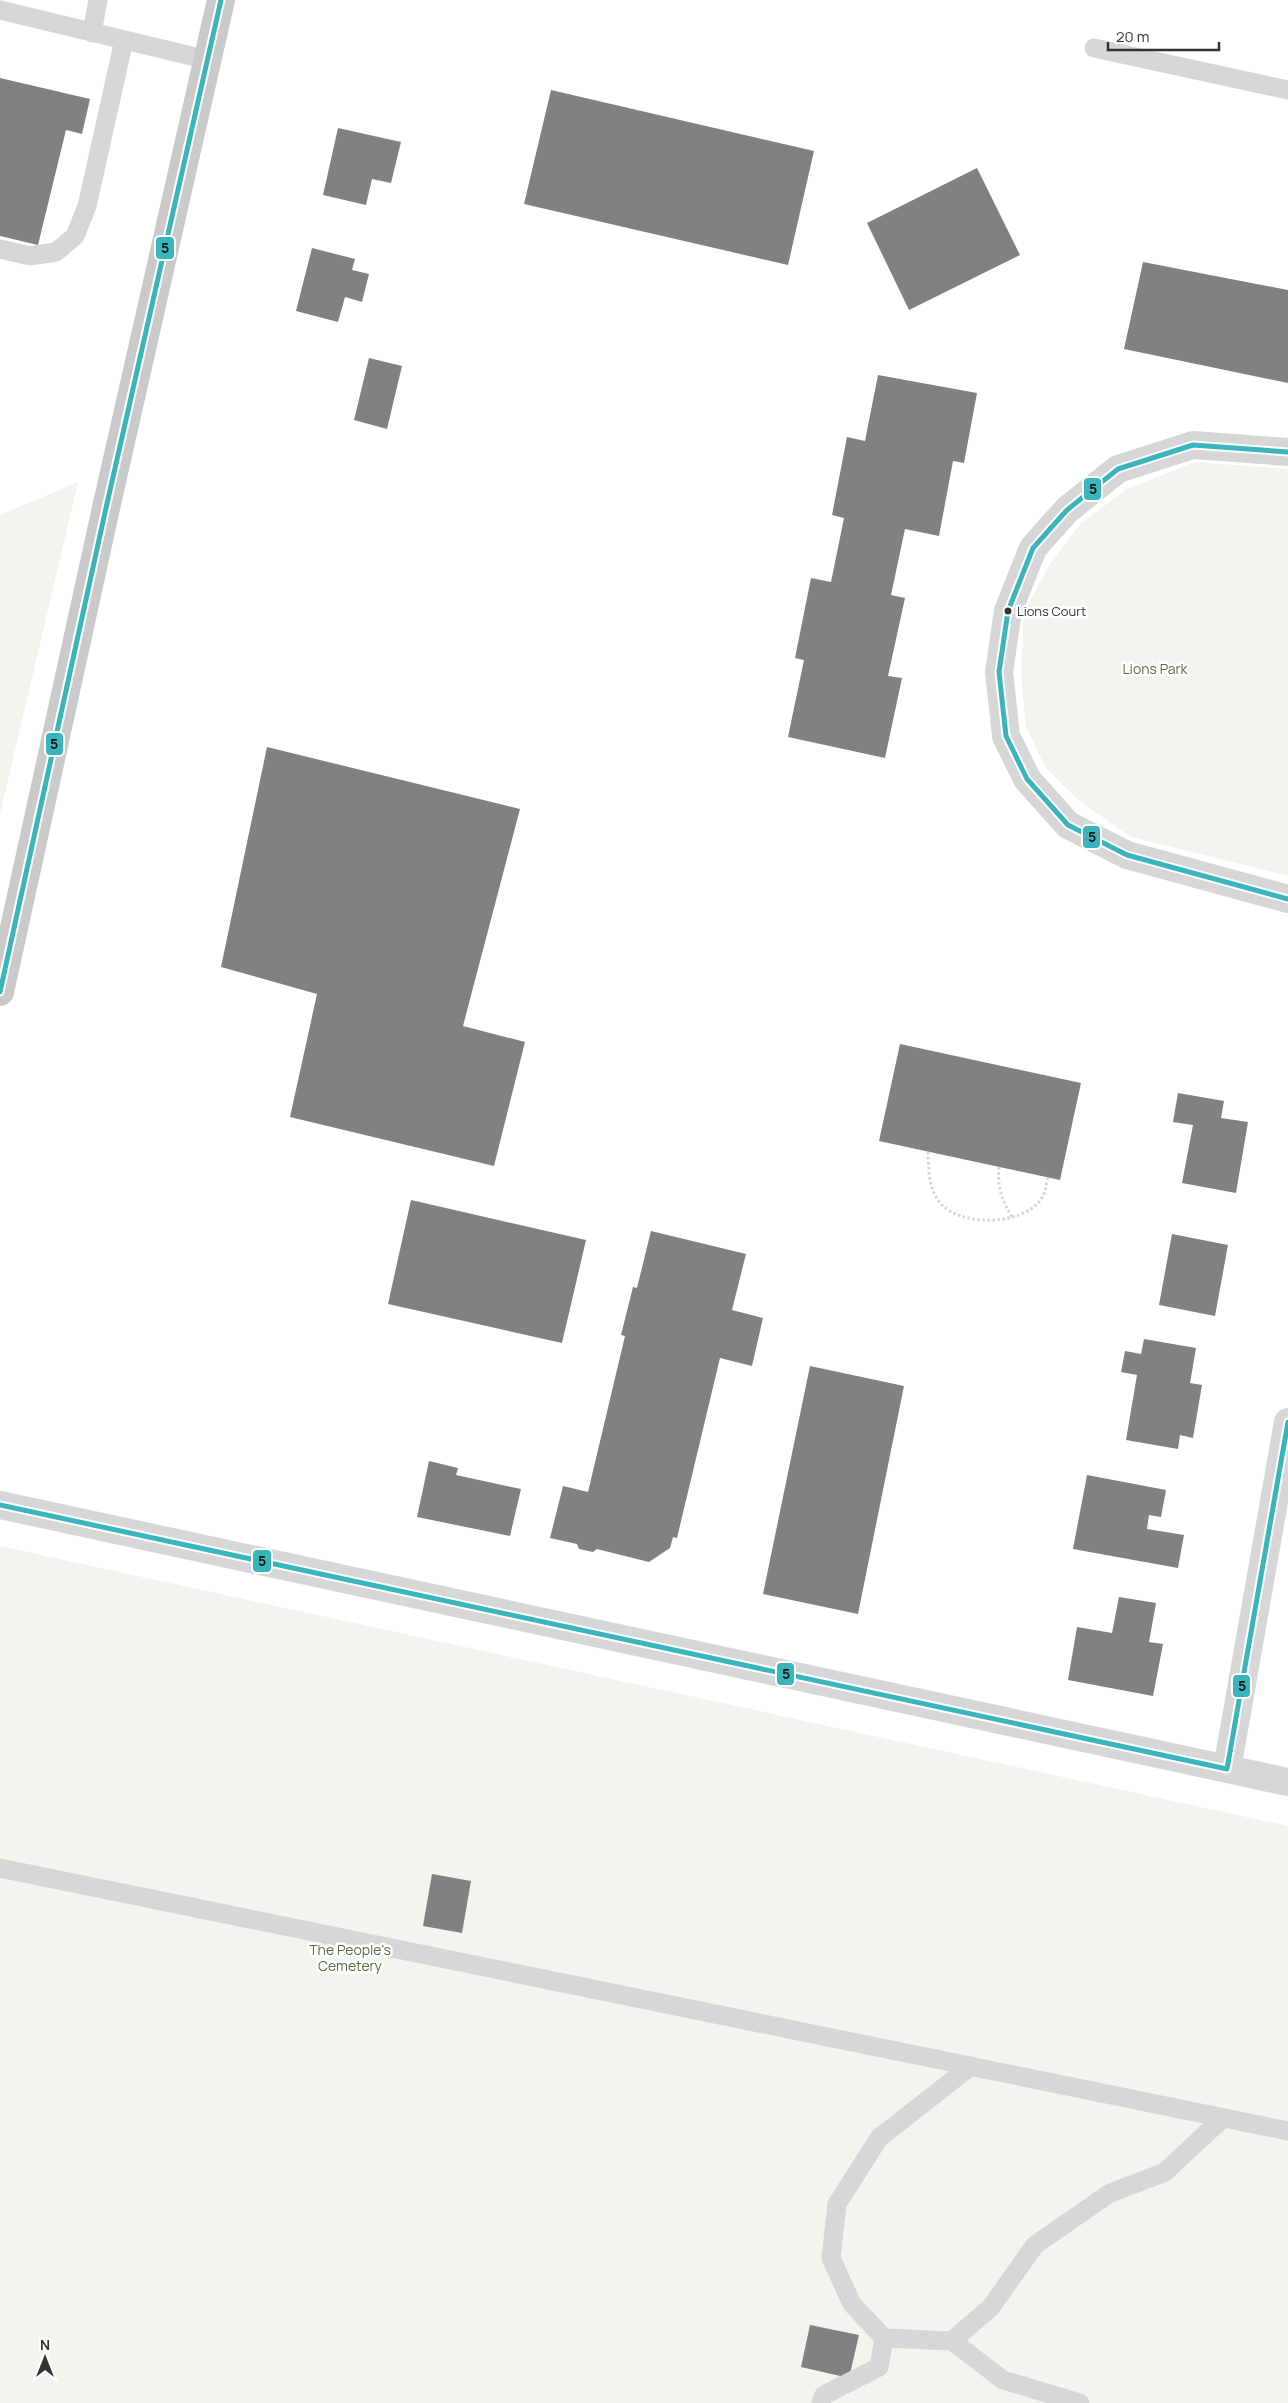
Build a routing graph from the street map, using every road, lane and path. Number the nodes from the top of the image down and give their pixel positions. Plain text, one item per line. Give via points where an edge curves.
1 (98, 0) edge
2 (221, 0) edge
3 (0, 10) edge
4 (92, 33) junction
5 (124, 40) junction
6 (1094, 48) dead end
7 (208, 60) junction
8 (1288, 90) edge
9 (0, 249) edge
10 (1288, 452) edge
11 (1288, 899) edge
12 (0, 992) edge
13 (928, 1152) dead end
14 (999, 1167) dead end
15 (1048, 1178) dead end
16 (1012, 1217) junction
17 (1288, 1422) edge
18 (0, 1505) edge
19 (1227, 1769) junction
20 (1288, 1782) edge
21 (0, 1868) edge
22 (971, 2066) junction
23 (1223, 2118) junction
24 (1288, 2131) edge
25 (884, 2338) junction
26 (952, 2341) junction
27 (821, 2403) edge
28 (1080, 2403) edge

1 - 4 lane
2 - 7 main road
3 - 4 lane
4 - 5 lane
5 - 7 lane
5 - 9 lane via 88,206 75,236 56,252 30,256
6 - 8 lane
7 - 12 main road via 84,604
10 - 11 street via 1194,445 1118,469 1067,510 1033,548 1008,611 999,672 1006,736 1028,779 1068,825 1127,855
13 - 16 path via 929,1177 937,1200 951,1213 979,1221
14 - 16 path via 1000,1195
15 - 16 path via 1043,1197 1030,1209
17 - 19 street
18 - 19 street
19 - 20 street
21 - 22 lane
22 - 23 lane
22 - 25 lane via 879,2138 837,2204 831,2258 852,2304
23 - 24 lane
23 - 26 lane via 1165,2172 1110,2193 1035,2245 991,2308
25 - 26 lane
25 - 27 lane via 879,2367 824,2395
26 - 28 lane via 1004,2380

